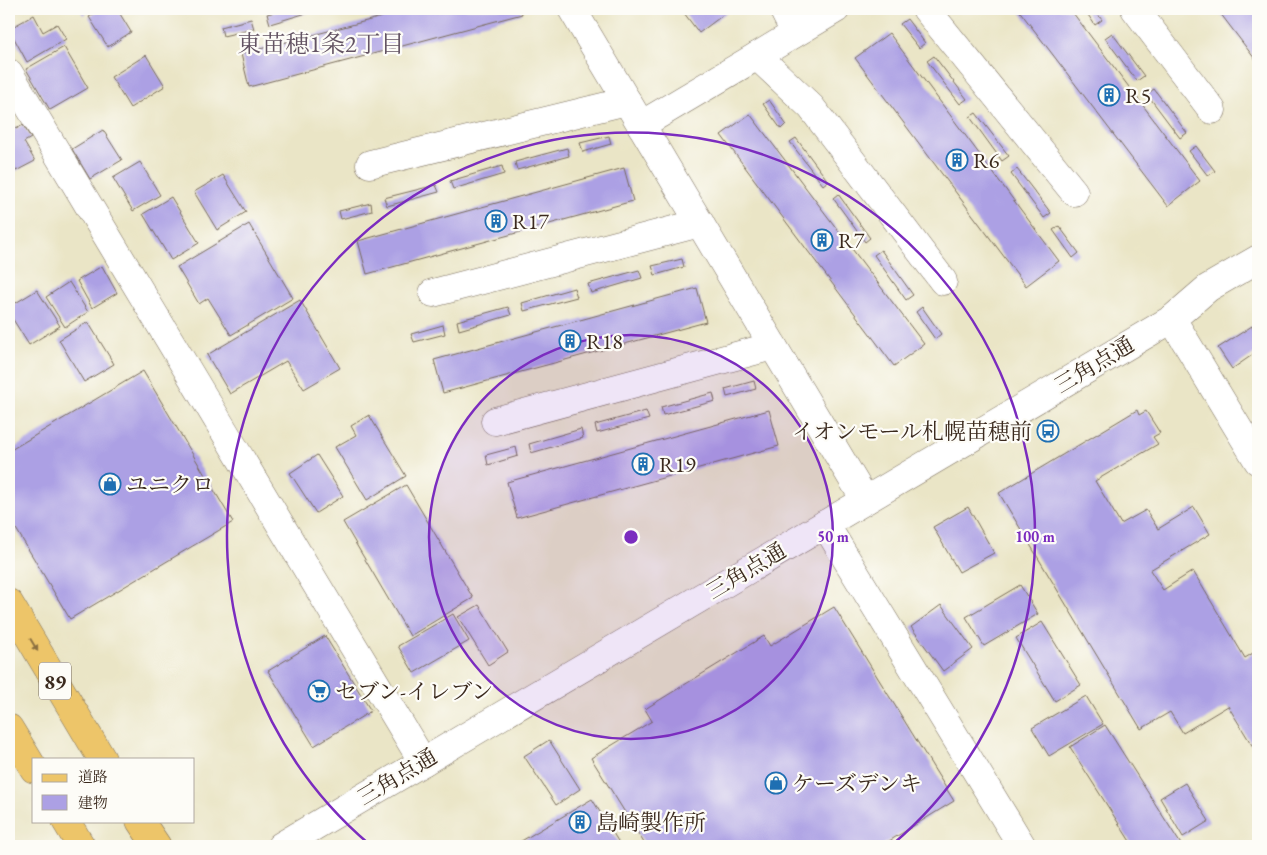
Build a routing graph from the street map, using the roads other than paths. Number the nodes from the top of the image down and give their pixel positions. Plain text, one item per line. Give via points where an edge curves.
1 (572, 9) edge
2 (836, 9) edge
3 (926, 9) edge
4 (1135, 9) edge
5 (789, 21) edge
6 (757, 56) junction
7 (11, 83) edge
8 (627, 101) junction
9 (1212, 110) dead end
10 (641, 125) junction
11 (370, 164) dead end
12 (1074, 192) dead end
13 (700, 224) junction
14 (1258, 259) edge
15 (943, 282) dead end
16 (433, 293) dead end
17 (1172, 319) junction
18 (773, 346) junction
19 (495, 421) dead end
20 (1258, 461) edge
21 (865, 500) junction
22 (825, 524) junction
23 (9, 603) edge
24 (9, 728) edge
25 (101, 758) edge
26 (423, 762) junction
27 (32, 766) edge
28 (67, 822) edge
29 (141, 822) edge
30 (81, 846) edge
31 (157, 846) edge
32 (281, 846) edge
33 (1022, 846) edge

1 - 8 street
2 - 5 street
3 - 12 street
4 - 9 street
5 - 6 street
6 - 10 street
6 - 15 street via 811,107
7 - 26 street
8 - 10 street
8 - 11 street
10 - 13 street
13 - 16 street
13 - 18 street
14 - 17 street, 三角点通 via 1208,288
17 - 20 street
17 - 21 street, 三角点通
18 - 19 street
18 - 21 street
21 - 22 street, 三角点通
22 - 26 street, 三角点通
22 - 33 street
23 -> 25 main road, 89
24 - 27 main road
26 - 32 street, 三角点通
28 - 30 main road
29 - 31 main road

